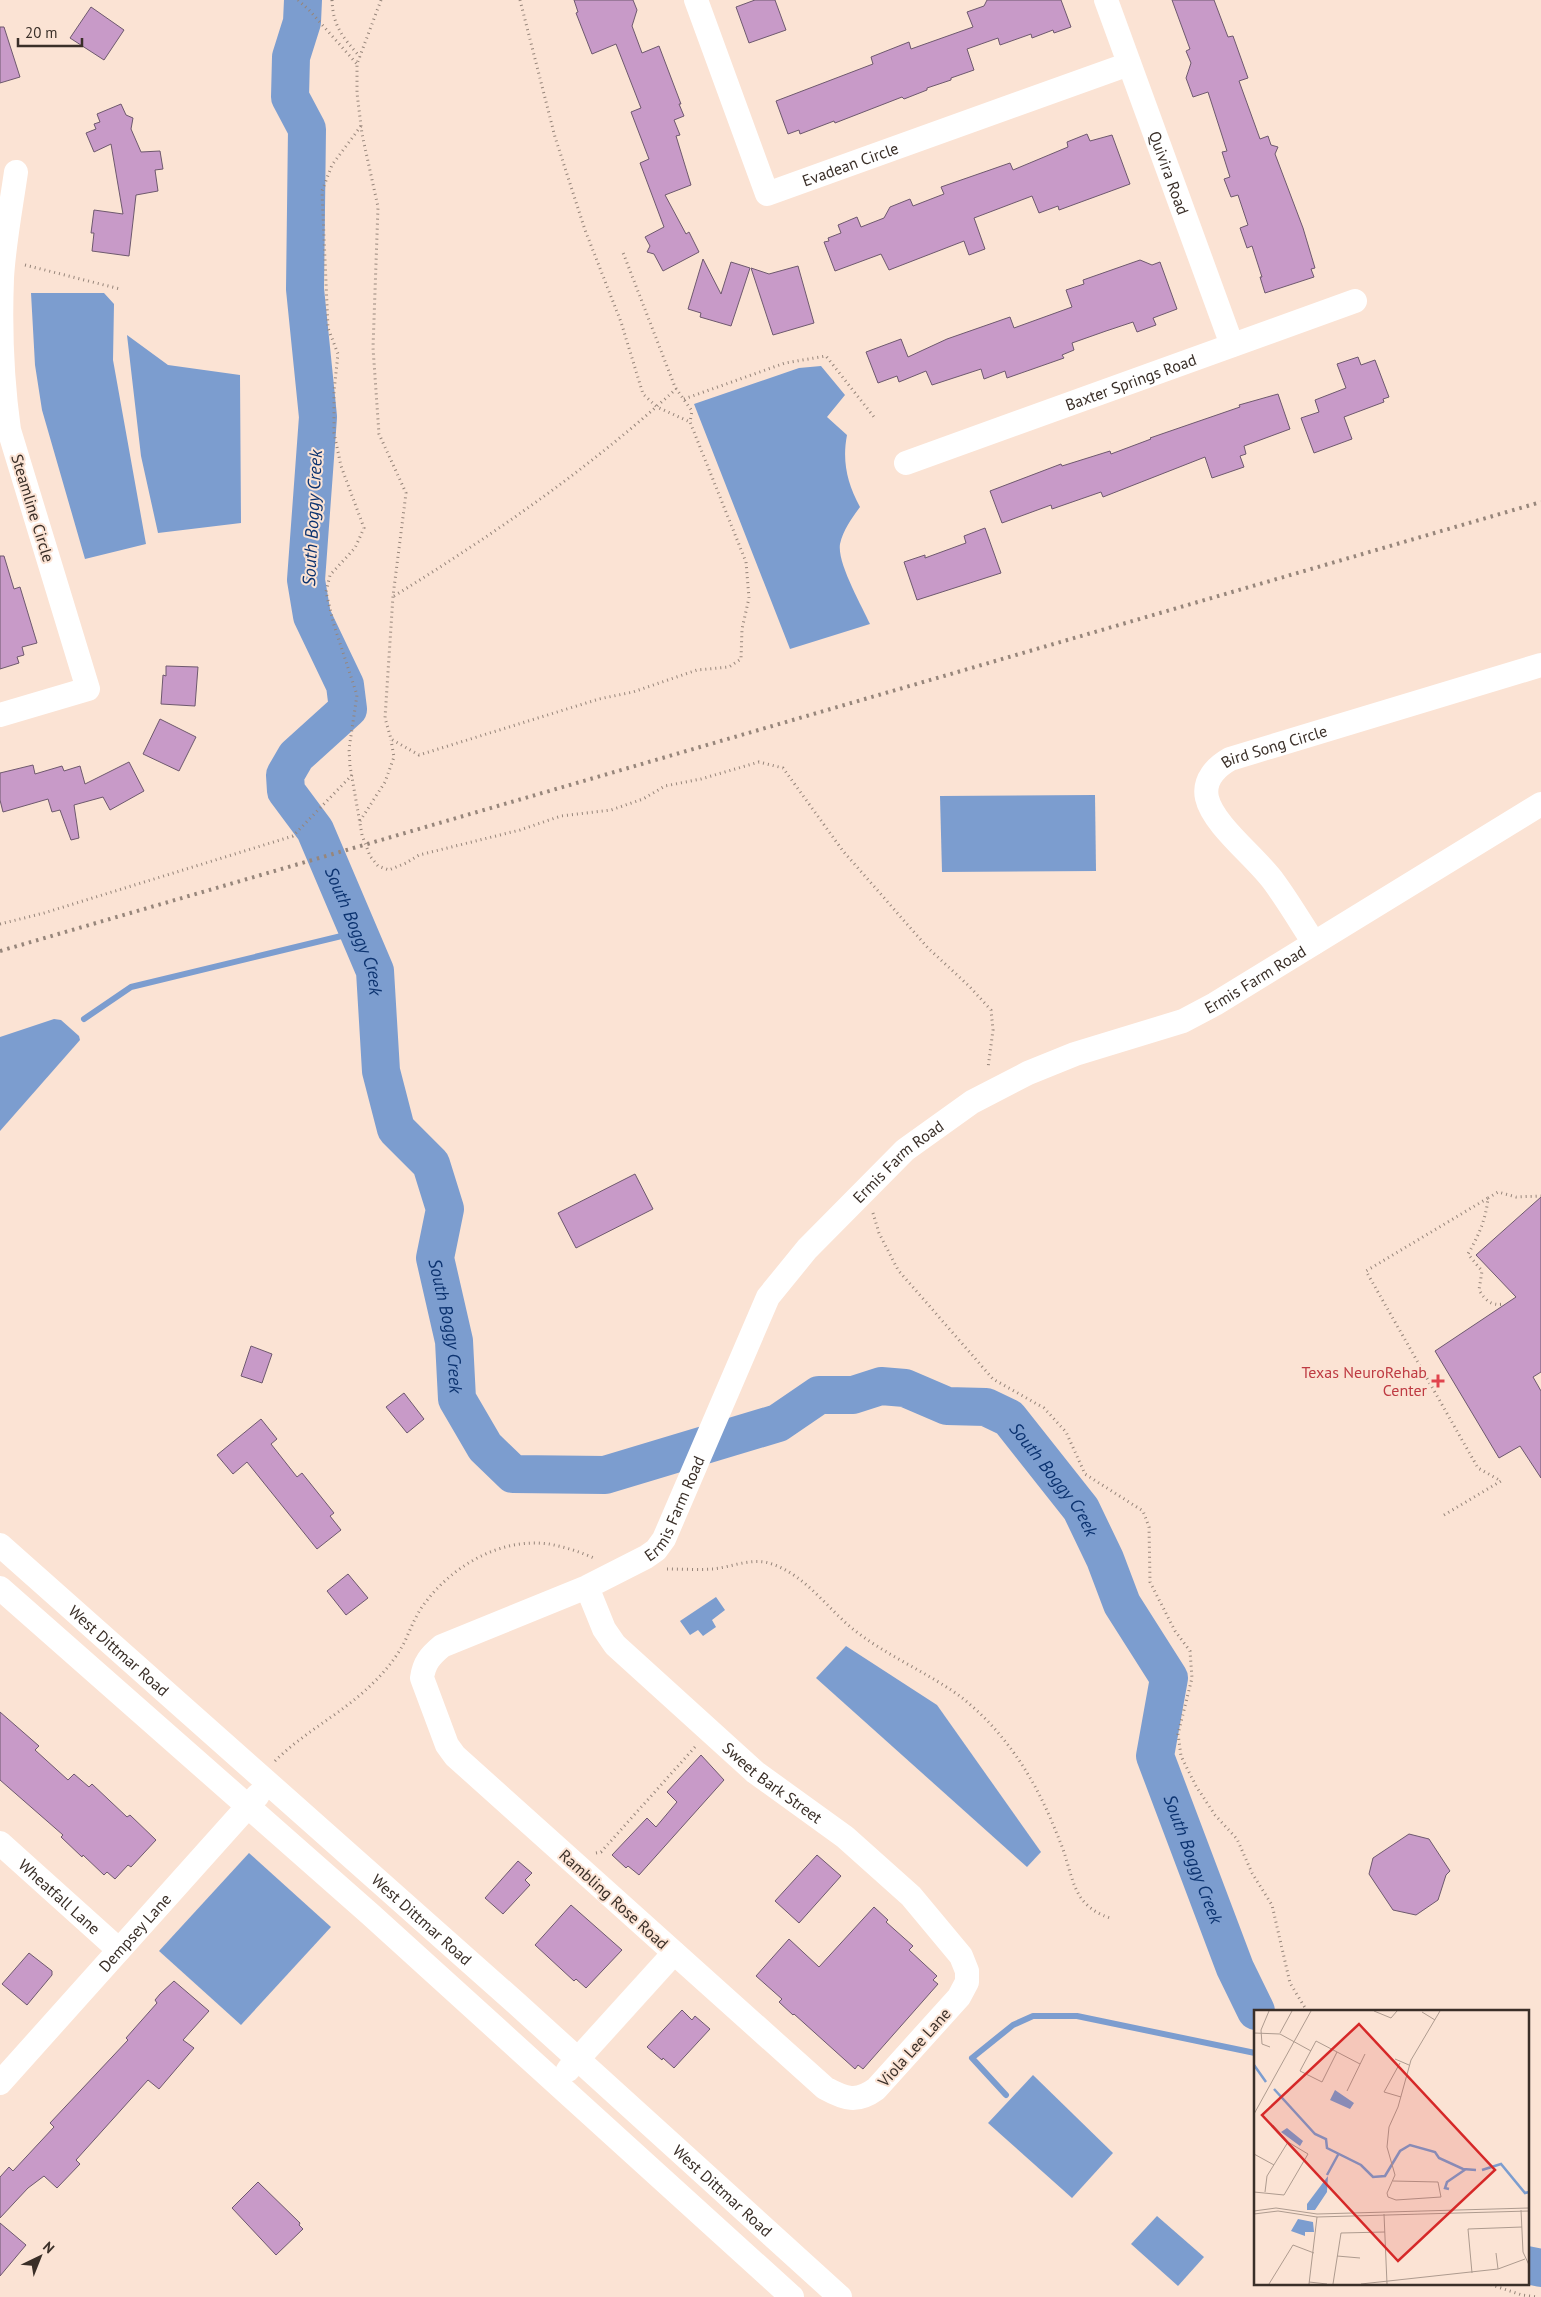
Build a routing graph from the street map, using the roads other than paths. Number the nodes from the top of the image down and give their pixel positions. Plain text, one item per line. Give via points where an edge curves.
1 (696, 0) edge
2 (1106, 0) edge
3 (1129, 64) junction
4 (16, 172) dead end
5 (1355, 301) dead end
6 (1232, 345) junction
7 (4, 432) edge
8 (906, 463) dead end
9 (1541, 665) edge
10 (0, 715) edge
11 (1541, 804) edge
12 (1314, 943) junction
13 (0, 1545) edge
14 (587, 1587) junction
15 (0, 1588) edge
16 (422, 1678) joint
17 (269, 1782) junction
18 (248, 1806) junction
19 (0, 1843) edge
20 (119, 1950) junction
21 (674, 1953) junction
22 (967, 1971) joint
23 (578, 2060) junction
24 (0, 2083) edge
25 (556, 2083) junction
26 (839, 2096) joint
27 (792, 2297) edge
28 (840, 2297) edge

1 - 3 street, Evadean Circle via 767,194
2 - 3 street, Quivira Road
3 - 6 street, Quivira Road
4 - 7 street, Steamline Circle via 6,243 1,323
5 - 6 street, Baxter Springs Road
6 - 8 street, Baxter Springs Road
7 - 10 street, Steamline Circle via 88,689
9 - 12 street, Bird Song Circle via 1230,759 1217,766 1208,781 1206,798 1214,816 1274,881
11 - 12 street, Ermis Farm Road
12 - 14 street, Ermis Farm Road via 1183,1021 1075,1054 1028,1073 972,1102 904,1150 784,1275 768,1297 656,1550
13 - 17 street, West Dittmar Road
14 - 16 street, Ermis Farm Road via 442,1646 423,1667
14 - 22 street, Sweet Bark Street via 604,1629 615,1645 755,1772 845,1837 880,1867 911,1896 961,1956
15 - 18 street, West Dittmar Road
16 - 21 street, Rambling Rose Road via 455,1756
17 - 18 street, Dempsey Lane
17 - 23 street, West Dittmar Road
18 - 20 street, Dempsey Lane
18 - 25 street, West Dittmar Road
19 - 20 street, Wheatfall Lane
20 - 24 street, Dempsey Lane
21 - 23 street
21 - 26 street, Rambling Rose Road via 825,2088
22 - 26 street, Viola Lee Lane via 967,1982 959,1997 876,2089 866,2096
23 - 25 street
23 - 28 street, West Dittmar Road
25 - 27 street, West Dittmar Road

